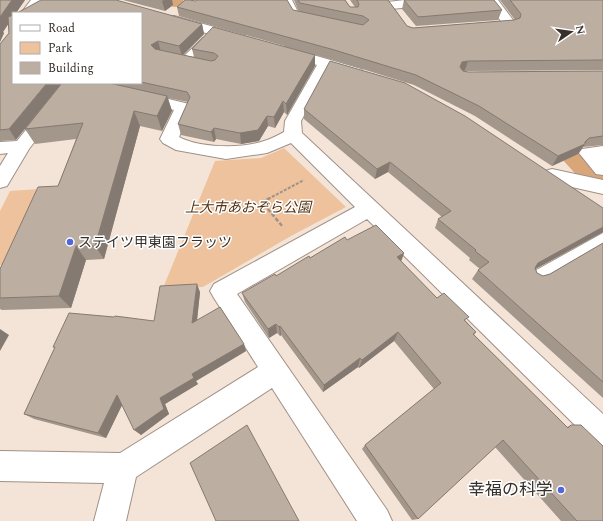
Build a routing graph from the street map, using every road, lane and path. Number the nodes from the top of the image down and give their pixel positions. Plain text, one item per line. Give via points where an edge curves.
1 (37, 0) edge
2 (288, 0) edge
3 (443, 0) edge
4 (492, 0) edge
5 (389, 2) edge
6 (28, 12) edge
7 (168, 14) edge
8 (399, 16) edge
9 (318, 21) edge
10 (495, 25) edge
11 (214, 31) junction
12 (251, 42) edge
13 (274, 48) edge
14 (325, 63) junction
15 (199, 64) edge
16 (371, 77) edge
17 (78, 84) edge
18 (123, 93) edge
19 (293, 135) junction
20 (22, 146) junction
21 (0, 148) edge
22 (603, 152) edge
23 (328, 169) junction
24 (603, 169) edge
25 (0, 181) edge
26 (603, 187) edge
27 (590, 203) edge
28 (369, 208) junction
29 (603, 238) edge
30 (299, 247) junction
31 (536, 277) edge
32 (276, 371) junction
33 (603, 434) edge
34 (0, 466) edge
35 (124, 468) junction
36 (110, 521) edge
37 (376, 521) edge

1 - 6 street
2 - 9 lane via 296,16
3 - 5 street
4 - 10 street via 510,24
5 - 8 street
7 - 11 street
11 - 12 street
11 - 15 lane via 180,60
13 - 14 street
14 - 16 street
14 - 19 street via 293,121
17 - 20 street
18 - 19 street via 183,107 169,139 182,146 226,153 267,147
19 - 23 street
20 - 21 street
20 - 25 street
22 - 24 street via 588,153
23 - 28 street
23 - 30 path via 262,202
26 - 27 street via 546,172
28 - 30 street
28 - 33 street
29 - 31 lane
30 - 32 street via 222,291
32 - 35 street
32 - 37 street
34 - 35 street
35 - 36 street

